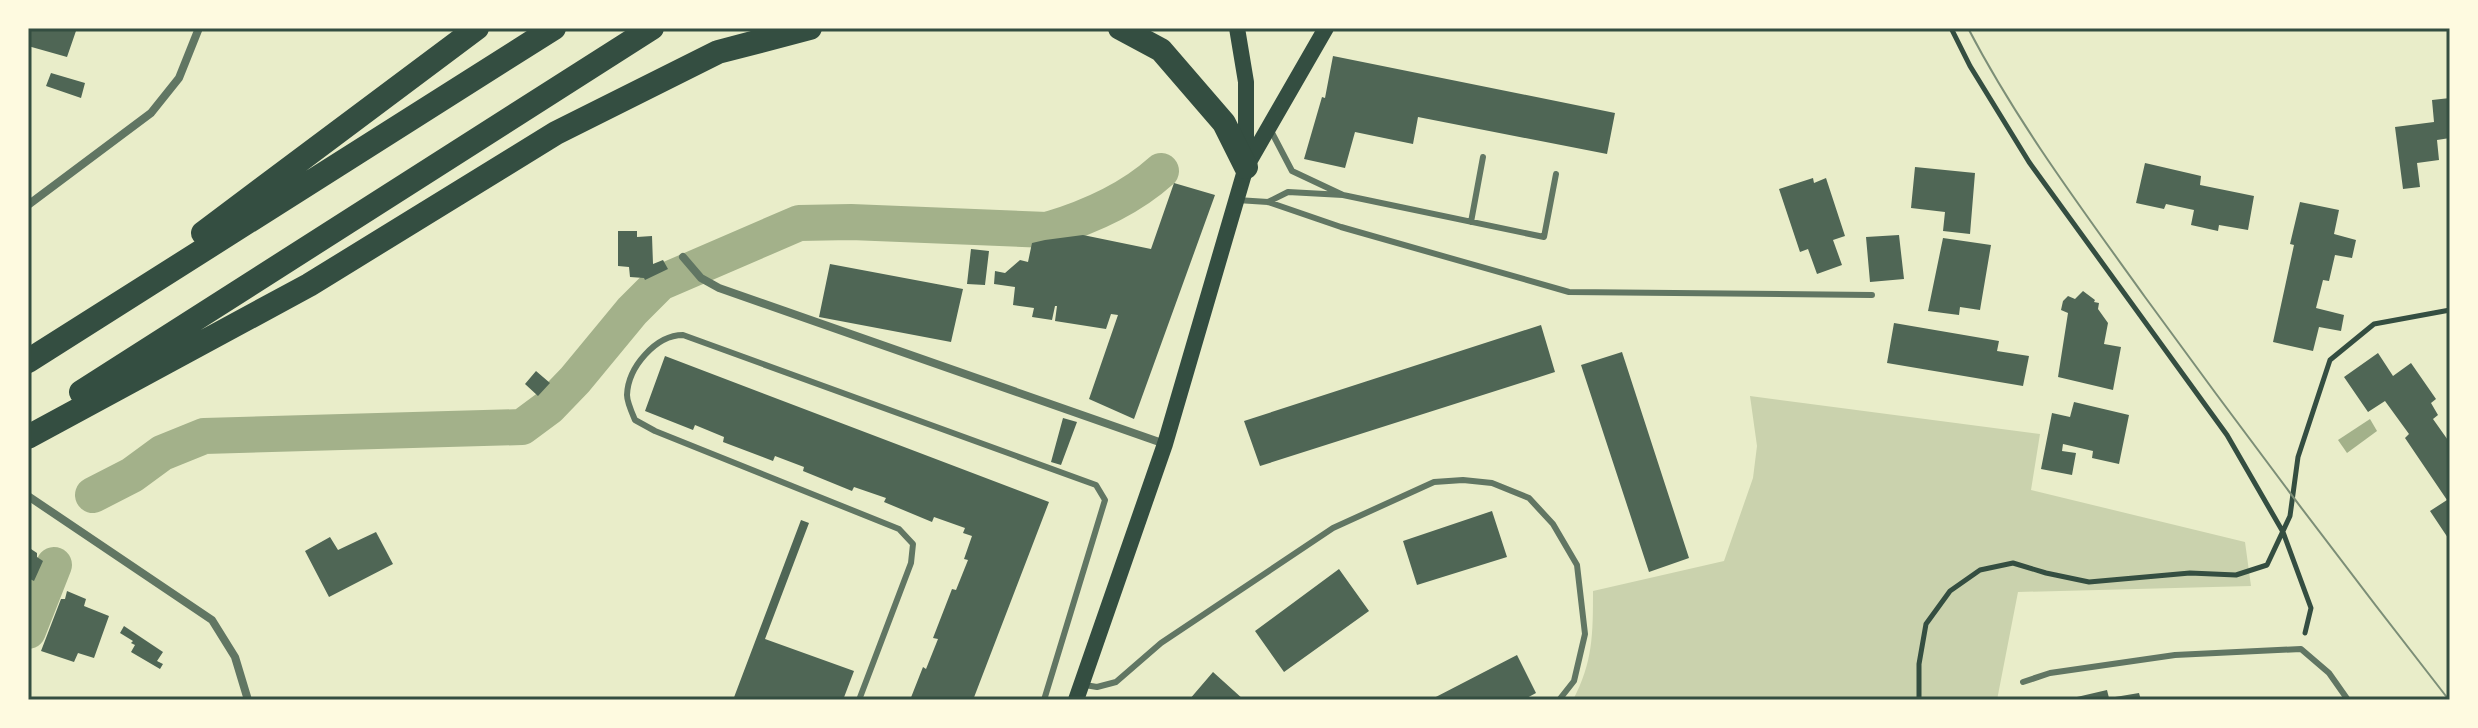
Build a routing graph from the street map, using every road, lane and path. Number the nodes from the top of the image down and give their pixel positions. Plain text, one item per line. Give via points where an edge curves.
1 (199, 28) edge
2 (477, 28) edge
3 (554, 28) edge
4 (652, 28) edge
5 (810, 28) edge
6 (1120, 28) edge
7 (1237, 28) edge
8 (1326, 28) edge
9 (1951, 28) edge
10 (1268, 126) junction
11 (1483, 157) dead end
12 (1246, 167) junction
13 (1556, 174) dead end
14 (1343, 195) junction
15 (1236, 200) junction
16 (1268, 202) junction
17 (28, 205) edge
18 (1471, 222) junction
19 (683, 257) dead end
20 (1872, 295) dead end
21 (2450, 310) edge
22 (56, 342) junction
23 (28, 361) edge
24 (28, 426) edge
25 (28, 437) edge
26 (1165, 444) junction
27 (28, 496) edge
28 (2283, 532) junction
29 (2301, 649) junction
30 (2023, 682) dead end
31 (1079, 692) edge
32 (248, 700) edge
33 (859, 700) edge
34 (1044, 700) edge
35 (1559, 700) edge
36 (1919, 700) edge
37 (2348, 700) edge

1 - 17 street via 179,78 151,113
2 - 22 highway
3 - 22 highway
4 - 24 highway
5 - 25 highway via 718,52 556,133 309,285
6 - 12 highway via 1161,50 1224,123
7 - 12 main road via 1246,82
8 - 10 main road
9 - 28 path via 2029,162 2227,435
10 - 12 main road
10 - 14 lane via 1292,171
11 - 18 lane
12 - 15 main road
13 - 18 lane via 1544,237
14 - 16 lane via 1288,192
14 - 18 lane
15 - 16 lane
15 - 26 main road
16 - 20 lane via 1569,292
19 - 26 street via 701,278 719,288
21 - 28 path via 2374,324 2330,360 2298,457
22 - 23 highway
26 - 31 main road
27 - 32 street via 212,620 235,657
28 - 29 path via 2311,608
28 - 36 path via 2267,565 2236,575 2190,573 2089,582 2013,563 1980,570 1950,591 1926,624
29 - 30 lane via 2175,655 2050,673
29 - 37 lane via 2329,673
31 - 35 lane via 1116,682 1161,643 1333,528 1434,482 1463,480 1492,483 1529,498 1553,524 1577,565 1585,634 1574,681
33 - 34 lane via 911,563 913,544 899,529 635,420 627,395 634,372 646,351 674,335 1096,485 1105,500

